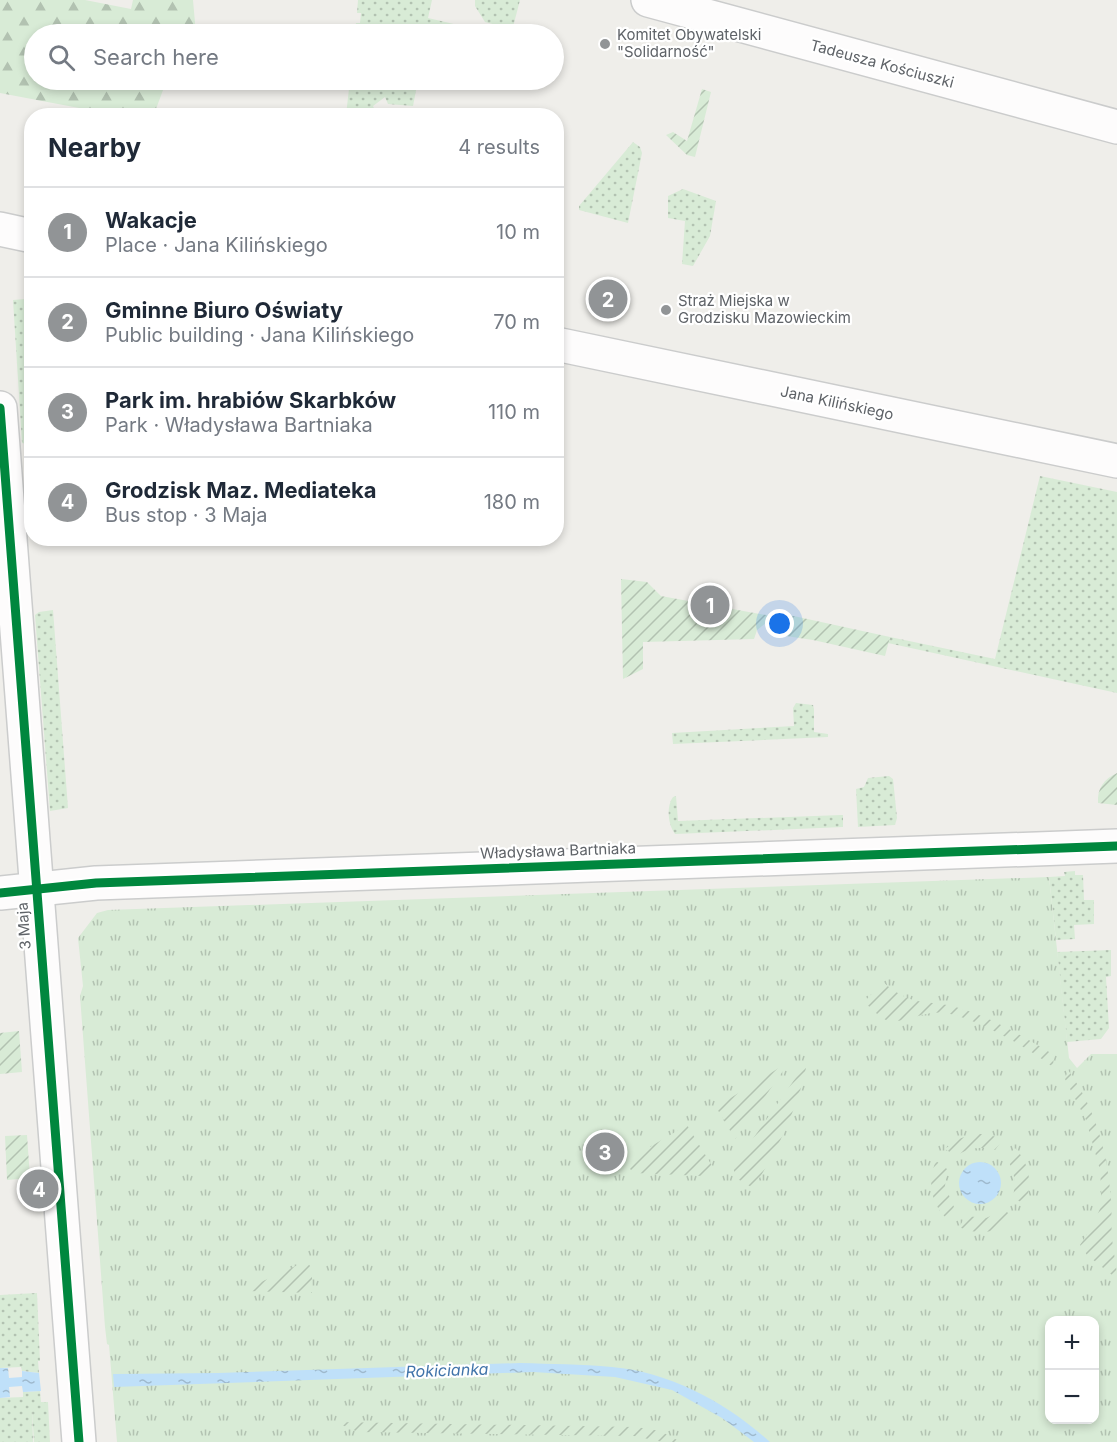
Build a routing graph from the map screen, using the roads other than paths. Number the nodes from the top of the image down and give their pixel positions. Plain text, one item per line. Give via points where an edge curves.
1 (648, 0) edge
2 (1117, 127) edge
3 (0, 229) edge
4 (24, 234) edge
5 (564, 346) edge
6 (0, 408) edge
7 (1117, 461) edge
8 (1117, 846) edge
9 (37, 889) junction
10 (0, 893) edge
11 (79, 1442) edge

1 - 2 street, Tadeusza Kościuszki
3 - 4 street
5 - 7 street, Jana Kilińskiego
6 - 9 street, 3 Maja
8 - 9 street, Władysława Bartniaka via 96,883
9 - 10 street, Władysława Bartniaka
9 - 11 street, 3 Maja

